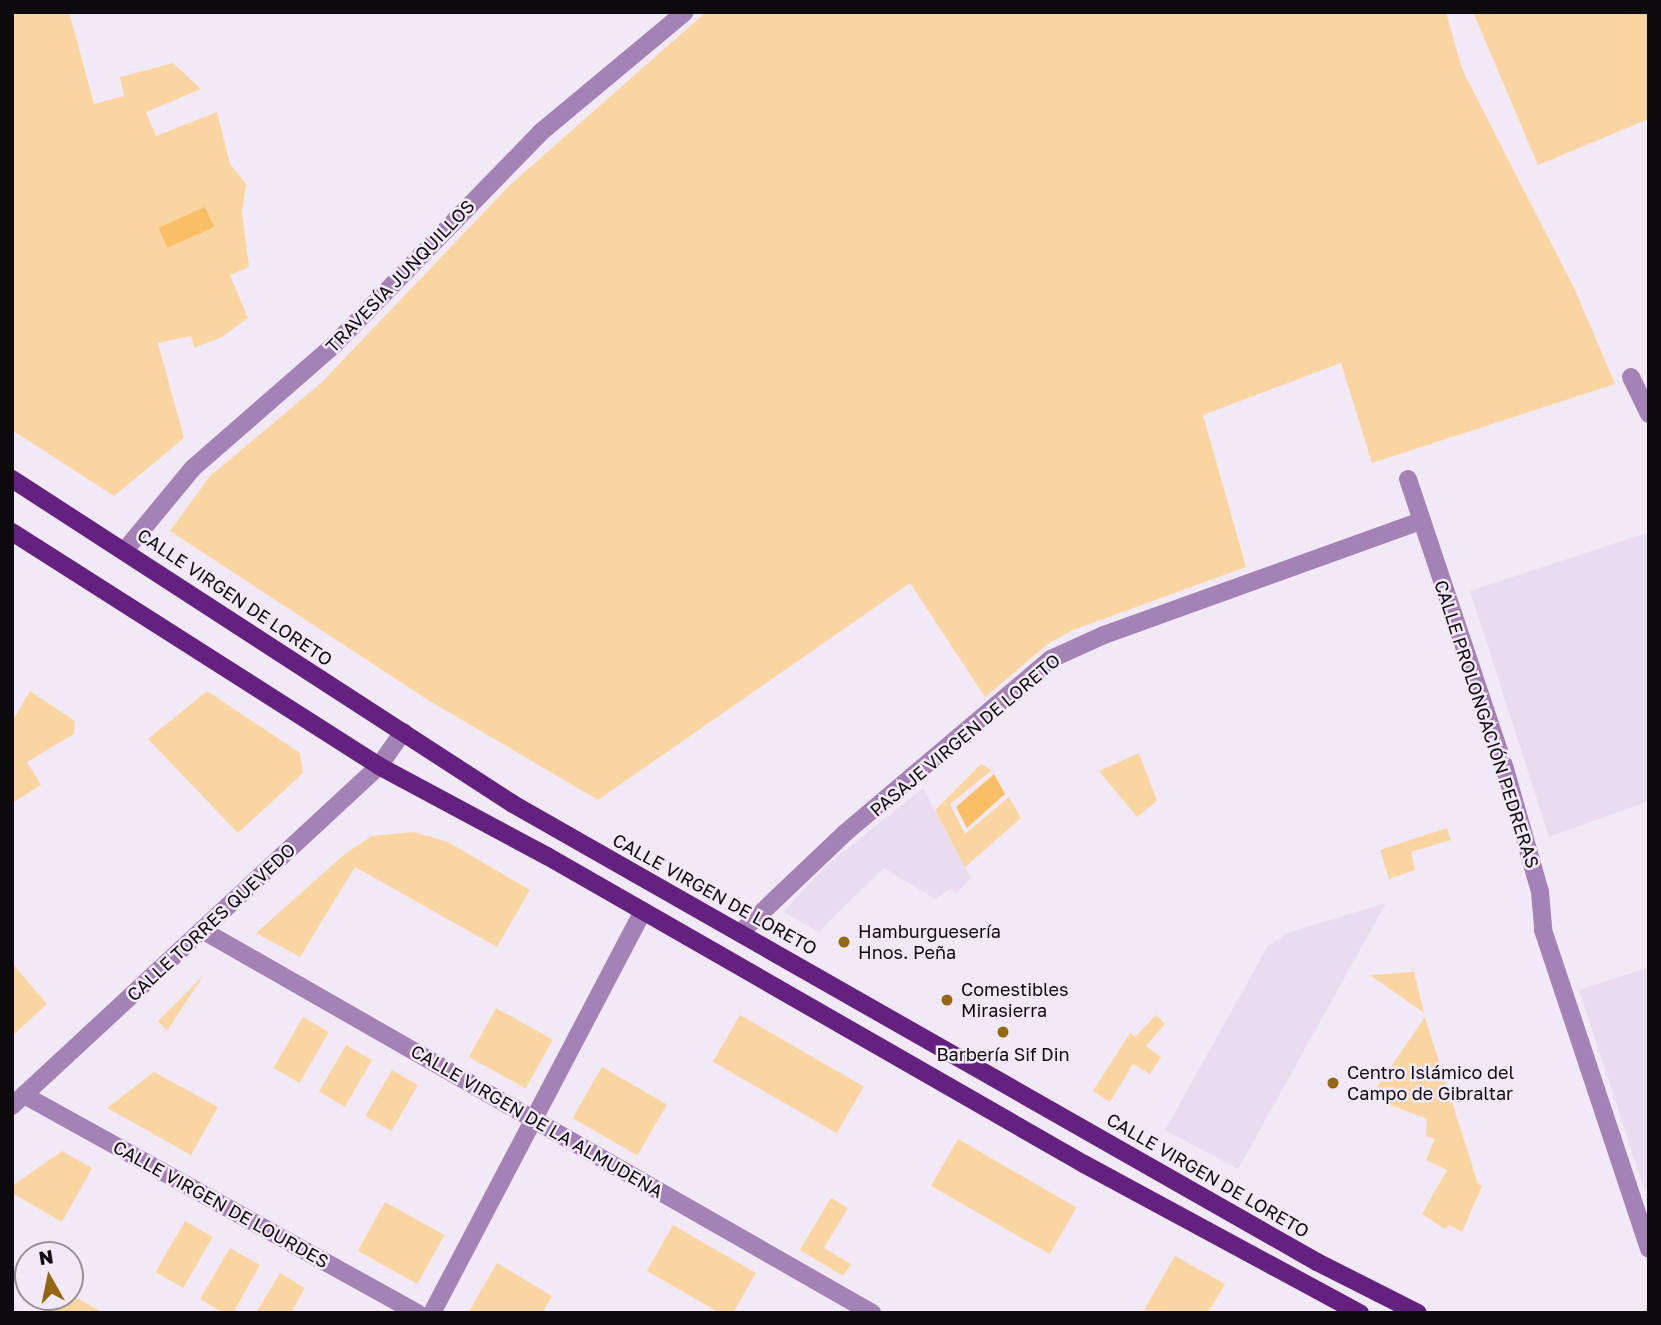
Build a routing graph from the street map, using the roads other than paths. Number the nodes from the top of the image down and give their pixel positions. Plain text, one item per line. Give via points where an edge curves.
1 (685, 12) edge
2 (1631, 377) dead end
3 (1649, 414) edge
4 (12, 479) edge
5 (1408, 479) dead end
6 (1421, 521) junction
7 (12, 533) edge
8 (126, 549) junction
9 (403, 732) junction
10 (379, 766) junction
11 (643, 911) junction
12 (202, 930) junction
13 (741, 932) junction
14 (18, 1101) edge
15 (536, 1121) junction
16 (1649, 1249) edge
17 (418, 1313) edge
18 (432, 1313) edge
19 (872, 1313) edge
20 (1360, 1313) edge
21 (1418, 1313) edge

1 - 8 street, TRAVESÍA JUNQUILLOS via 541,132 333,346 193,468
2 - 3 street
4 - 8 main road, CALLE VIRGEN DE LORETO
5 - 6 street, CALLE PROLONGACIÓN PEDRERAS
6 - 13 street, PASAJE VIRGEN DE LORETO via 1104,635 1051,659 845,833
6 - 16 street, CALLE PROLONGACIÓN PEDRERAS via 1505,769 1540,892 1542,930
7 - 10 main road
8 - 9 main road, CALLE VIRGEN DE LORETO
9 - 10 street, CALLE TORRES QUEVEDO
9 - 13 main road, CALLE VIRGEN DE LORETO via 513,804
10 - 11 main road
10 - 12 street, CALLE TORRES QUEVEDO
11 - 15 street
11 - 20 main road via 1084,1164
12 - 14 street, CALLE TORRES QUEVEDO
12 - 15 street, CALLE VIRGEN DE LA ALMUDENA
13 - 21 main road, CALLE VIRGEN DE LORETO via 1317,1262
14 - 17 street, CALLE VIRGEN DE LOURDES
15 - 18 street
15 - 19 street, CALLE VIRGEN DE LA ALMUDENA

